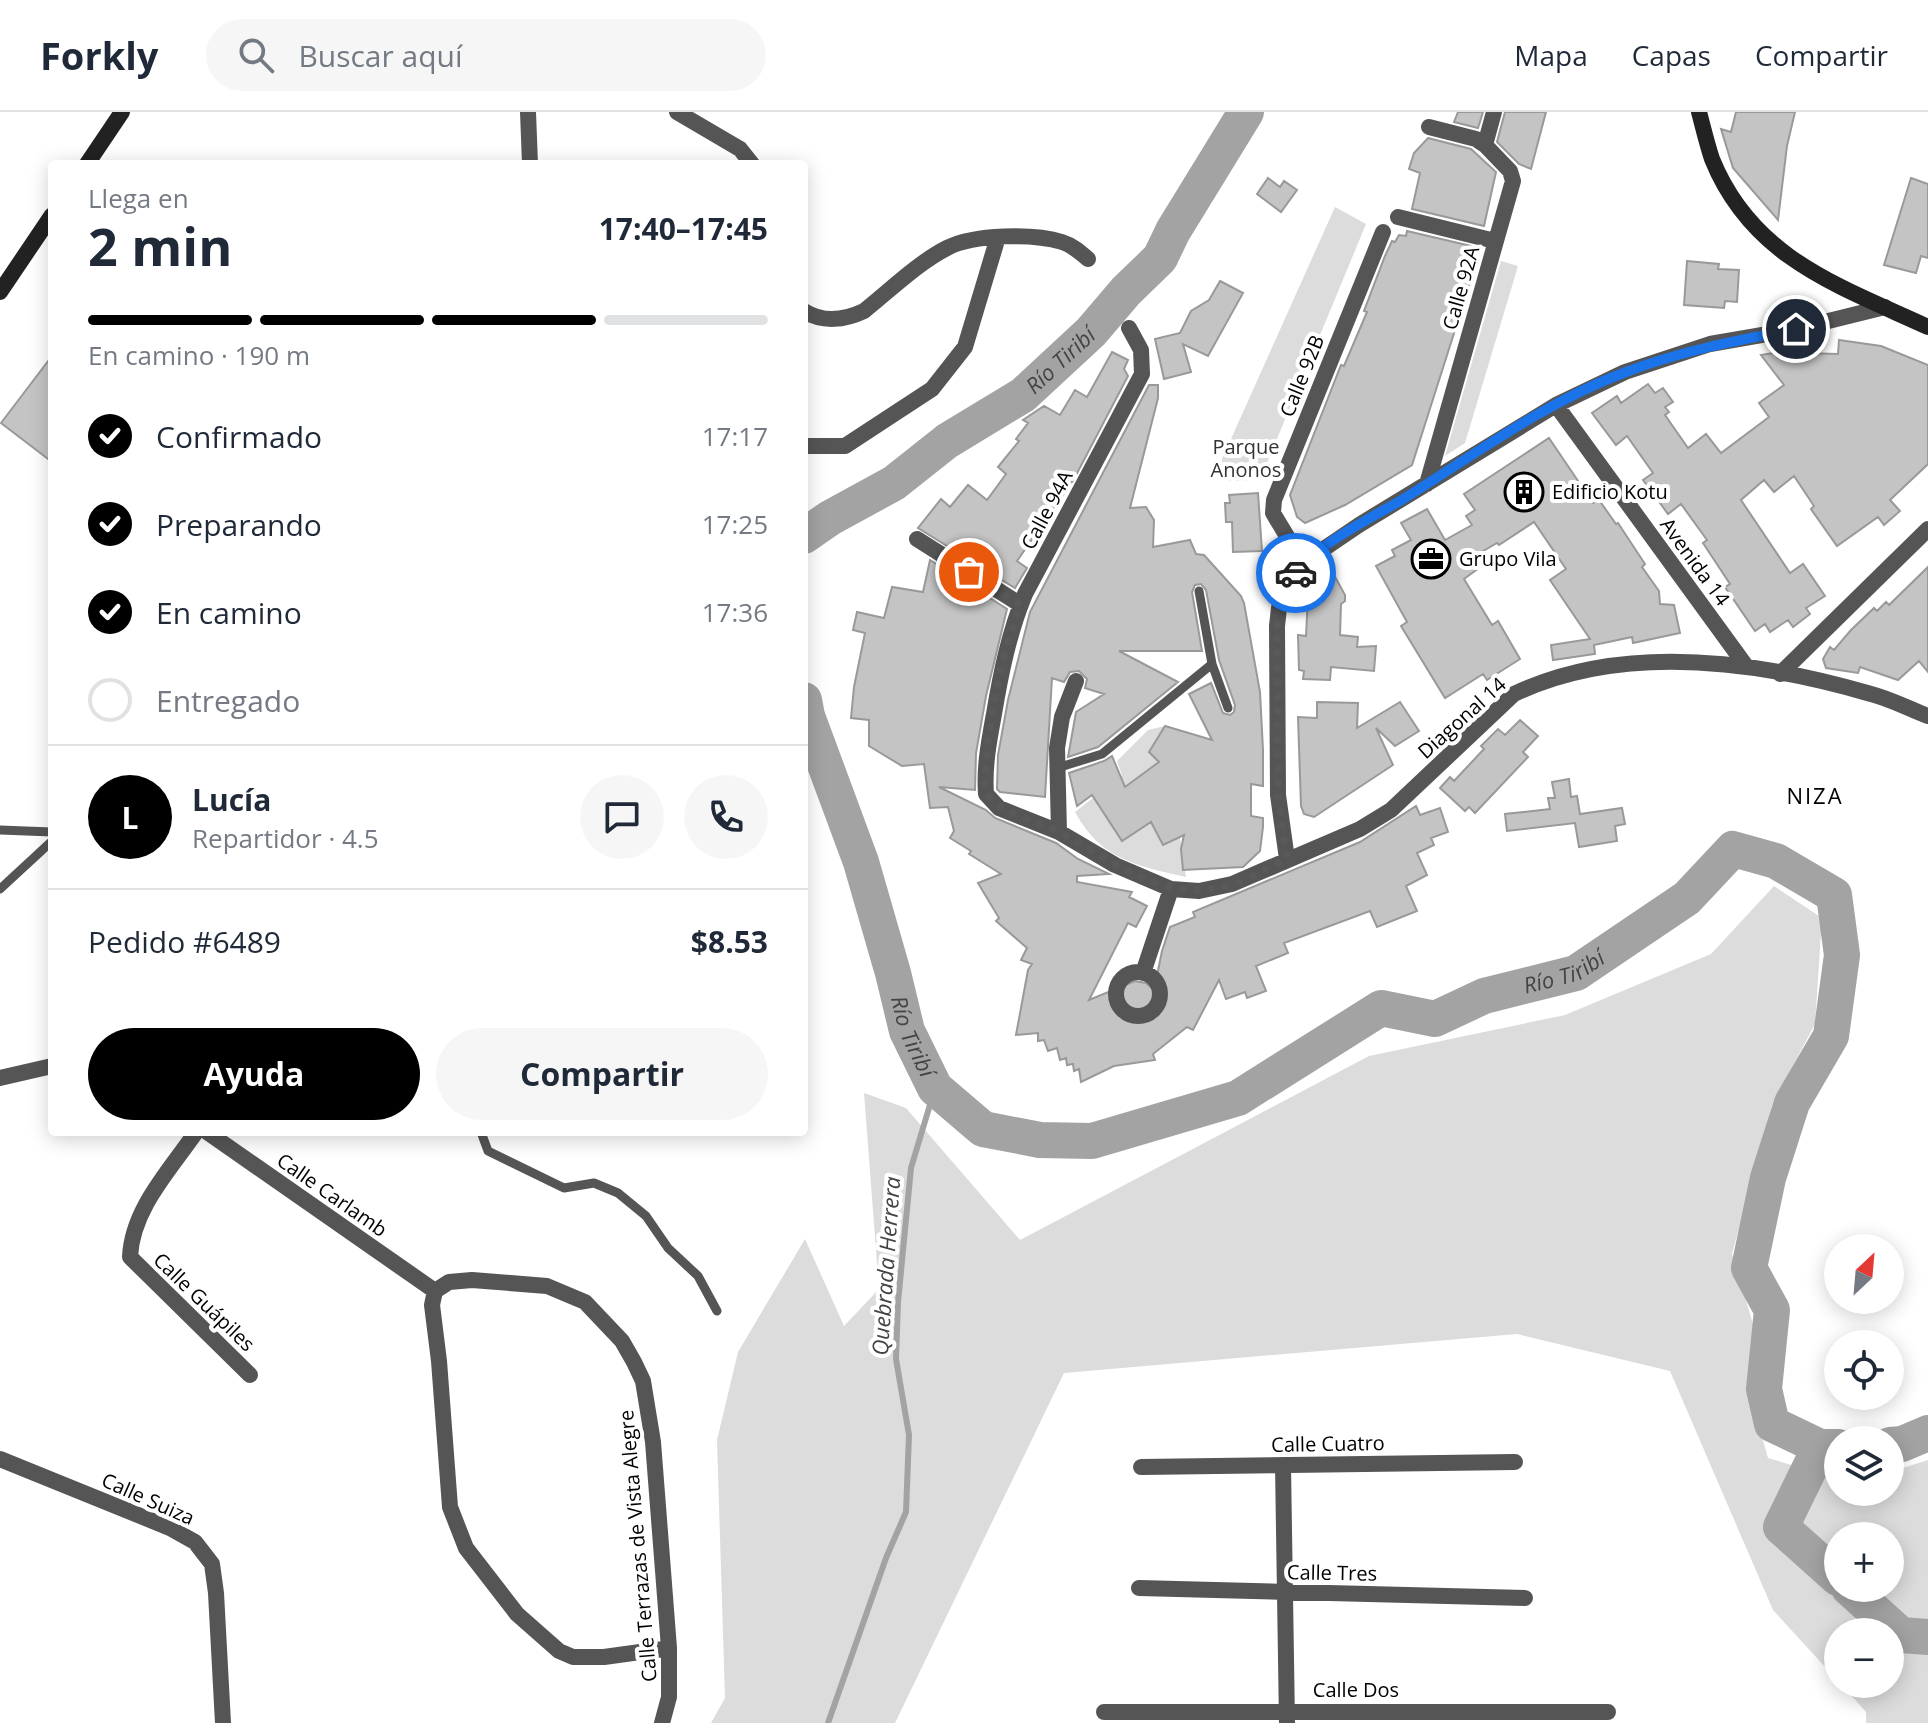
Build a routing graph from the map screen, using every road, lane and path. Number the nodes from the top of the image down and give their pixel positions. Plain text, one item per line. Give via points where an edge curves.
1 (122, 112) edge
2 (528, 112) edge
3 (677, 112) edge
4 (1494, 112) edge
5 (1699, 112) edge
6 (1429, 127) dead end
7 (1485, 145) junction
8 (90, 160) edge
9 (530, 160) edge
10 (749, 160) edge
11 (1398, 217) dead end
12 (48, 221) edge
13 (1383, 232) dead end
14 (998, 237) junction
15 (1495, 241) junction
16 (1088, 259) dead end
17 (0, 292) edge
18 (1885, 307) junction
19 (808, 312) edge
20 (1928, 327) edge
21 (1129, 328) dead end
22 (1556, 405) junction
23 (808, 446) edge
24 (1427, 484) junction
25 (1928, 529) edge
26 (917, 539) dead end
27 (1303, 563) junction
28 (1199, 591) dead end
29 (1021, 605) junction
30 (1212, 664) junction
31 (1746, 666) junction
32 (1780, 674) junction
33 (1076, 681) dead end
34 (1228, 708) dead end
35 (1928, 716) edge
36 (1057, 768) junction
37 (0, 830) edge
38 (48, 832) edge
39 (1059, 832) junction
40 (48, 845) edge
41 (1287, 859) junction
42 (0, 889) edge
43 (1171, 889) junction
44 (1143, 973) dead end
45 (48, 1067) edge
46 (0, 1078) edge
47 (193, 1136) edge
48 (213, 1136) edge
49 (482, 1136) edge
50 (435, 1291) junction
51 (717, 1311) dead end
52 (250, 1375) dead end
53 (0, 1459) edge
54 (1515, 1462) dead end
55 (1283, 1465) junction
56 (1141, 1467) dead end
57 (1139, 1588) dead end
58 (1285, 1592) junction
59 (1525, 1598) dead end
60 (669, 1648) junction
61 (1104, 1712) dead end
62 (1608, 1712) dead end
63 (1287, 1716) edge
64 (223, 1723) edge
65 (662, 1723) edge

1 - 8 main road
2 - 9 street
3 - 10 street via 740,149
4 - 7 street
5 - 18 main road via 1712,159 1730,194 1770,242 1795,262
6 - 7 street
7 - 15 street, Calle 92A via 1513,181
11 - 15 street
12 - 17 main road
13 - 27 street, Calle 92B via 1274,500 1273,513
14 - 16 street via 1062,242
14 - 19 street via 947,247 854,315 840,319
14 - 23 street via 965,347 932,389 845,446
15 - 24 street, Calle 92A
18 - 20 main road
18 - 22 street via 1710,344 1625,372
21 - 29 street, Calle 94A via 1141,350 1142,374
22 - 24 street
22 - 31 street, Avenida 14
24 - 27 street
25 - 32 street
26 - 29 street
27 - 41 street via 1288,585 1277,626 1278,795
28 - 30 lane
29 - 39 street, Calle 94A via 1002,666 984,773 986,794 999,808
30 - 34 lane
30 - 36 lane via 1102,754
31 - 32 street, Diagonal 14
31 - 41 street, Diagonal 14 via 1654,661 1535,684 1491,714 1391,810
32 - 35 street, Diagonal 14 via 1873,694
33 - 36 street via 1062,717
36 - 39 street
37 - 38 lane
39 - 43 street via 1115,865
40 - 42 lane
41 - 43 street, Diagonal 14 via 1232,884 1199,891
43 - 44 street
45 - 46 street
47 - 52 street, Calle Guápiles via 143,1210 130,1241 130,1257
48 - 50 street, Calle Carlamb
49 - 51 lane via 488,1151 564,1188 594,1183 618,1193 646,1216 668,1248 698,1276
50 - 60 street via 450,1507 466,1548 517,1614 559,1651 573,1657 604,1657
50 - 60 street, Calle Terrazas de Vista Alegre via 449,1282 472,1280 547,1286 585,1302 622,1341 643,1381 653,1442
53 - 64 street, Calle Suiza via 195,1542 212,1564
54 - 55 street, Calle Cuatro
55 - 56 street, Calle Cuatro
55 - 58 street
57 - 58 street, Calle Tres
58 - 59 street, Calle Tres
58 - 63 street
60 - 65 street, Calle Terrazas de Vista Alegre via 669,1697
61 - 63 street, Calle Dos
62 - 63 street, Calle Dos

